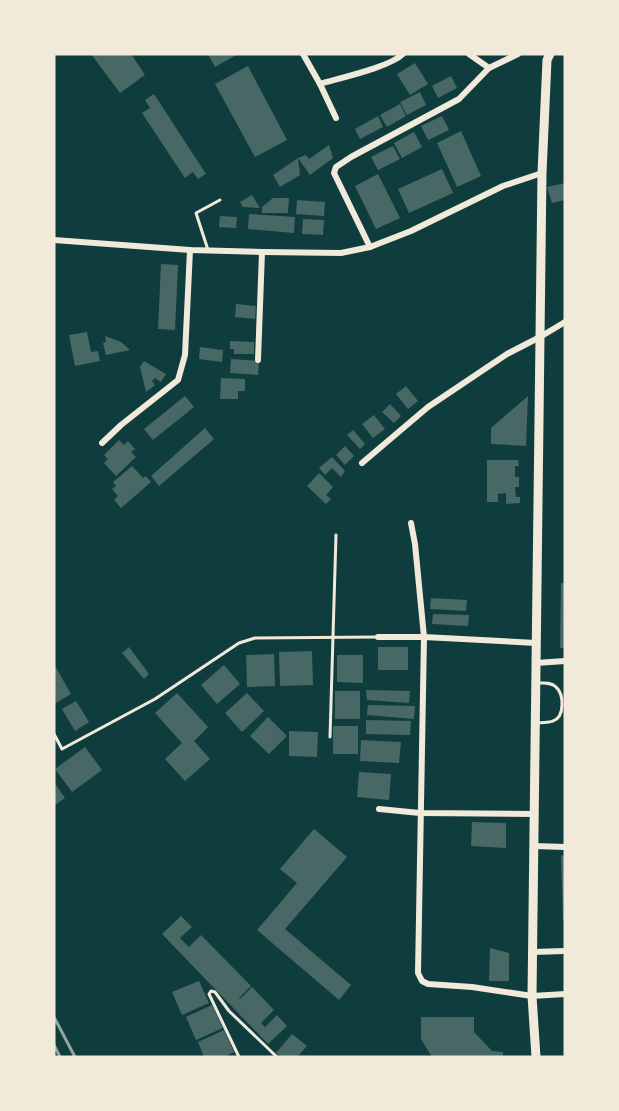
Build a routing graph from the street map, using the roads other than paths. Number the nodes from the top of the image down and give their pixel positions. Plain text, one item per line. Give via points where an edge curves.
1 (303, 54) edge
2 (404, 54) edge
3 (469, 54) edge
4 (518, 54) edge
5 (550, 54) edge
6 (489, 68) junction
7 (320, 84) junction
8 (336, 118) dead end
9 (542, 173) junction
10 (220, 200) dead end
11 (54, 240) edge
12 (370, 247) junction
13 (190, 250) junction
14 (208, 250) junction
15 (262, 252) junction
16 (565, 322) edge
17 (540, 337) junction
18 (258, 360) dead end
19 (102, 443) dead end
20 (362, 463) dead end
21 (411, 523) dead end
22 (336, 535) dead end
23 (333, 637) junction
24 (378, 637) joint
25 (424, 637) junction
26 (536, 644) junction
27 (565, 661) edge
28 (536, 663) junction
29 (536, 683) junction
30 (565, 687) edge
31 (558, 688) junction
32 (535, 723) junction
33 (54, 734) edge
34 (330, 737) dead end
35 (379, 809) dead end
36 (420, 813) junction
37 (534, 814) junction
38 (534, 846) junction
39 (565, 847) edge
40 (565, 951) edge
41 (532, 952) junction
42 (565, 994) edge
43 (532, 996) junction
44 (239, 1057) edge
45 (278, 1057) edge
46 (536, 1057) edge

1 - 7 street
2 - 7 street via 386,64
3 - 6 street
4 - 6 street
5 - 9 main road
6 - 12 street via 459,99 336,167 334,173
7 - 8 street
9 - 12 street via 503,186
9 - 17 main road
10 - 14 lane via 196,213
11 - 13 street
12 - 15 street via 341,253
13 - 14 street
13 - 19 street via 185,356 178,380
14 - 15 street
15 - 18 street
16 - 17 street
17 - 20 street via 507,354 428,407
17 - 26 main road
21 - 25 street
22 - 23 lane
23 - 24 lane
23 - 33 lane via 247,640 155,699 62,749
23 - 34 lane
24 - 25 street
25 - 26 street
25 - 36 street
26 - 28 main road
27 - 28 street
28 - 29 main road
29 - 31 lane
29 - 32 main road
30 - 31 lane
31 - 32 lane via 561,715 552,722
32 - 37 main road
35 - 36 street
36 - 37 street
36 - 43 street via 418,973 422,981
37 - 38 main road
38 - 39 street
38 - 41 main road
40 - 41 street
41 - 43 main road
42 - 43 street
43 - 46 main road
44 - 45 lane via 211,991

